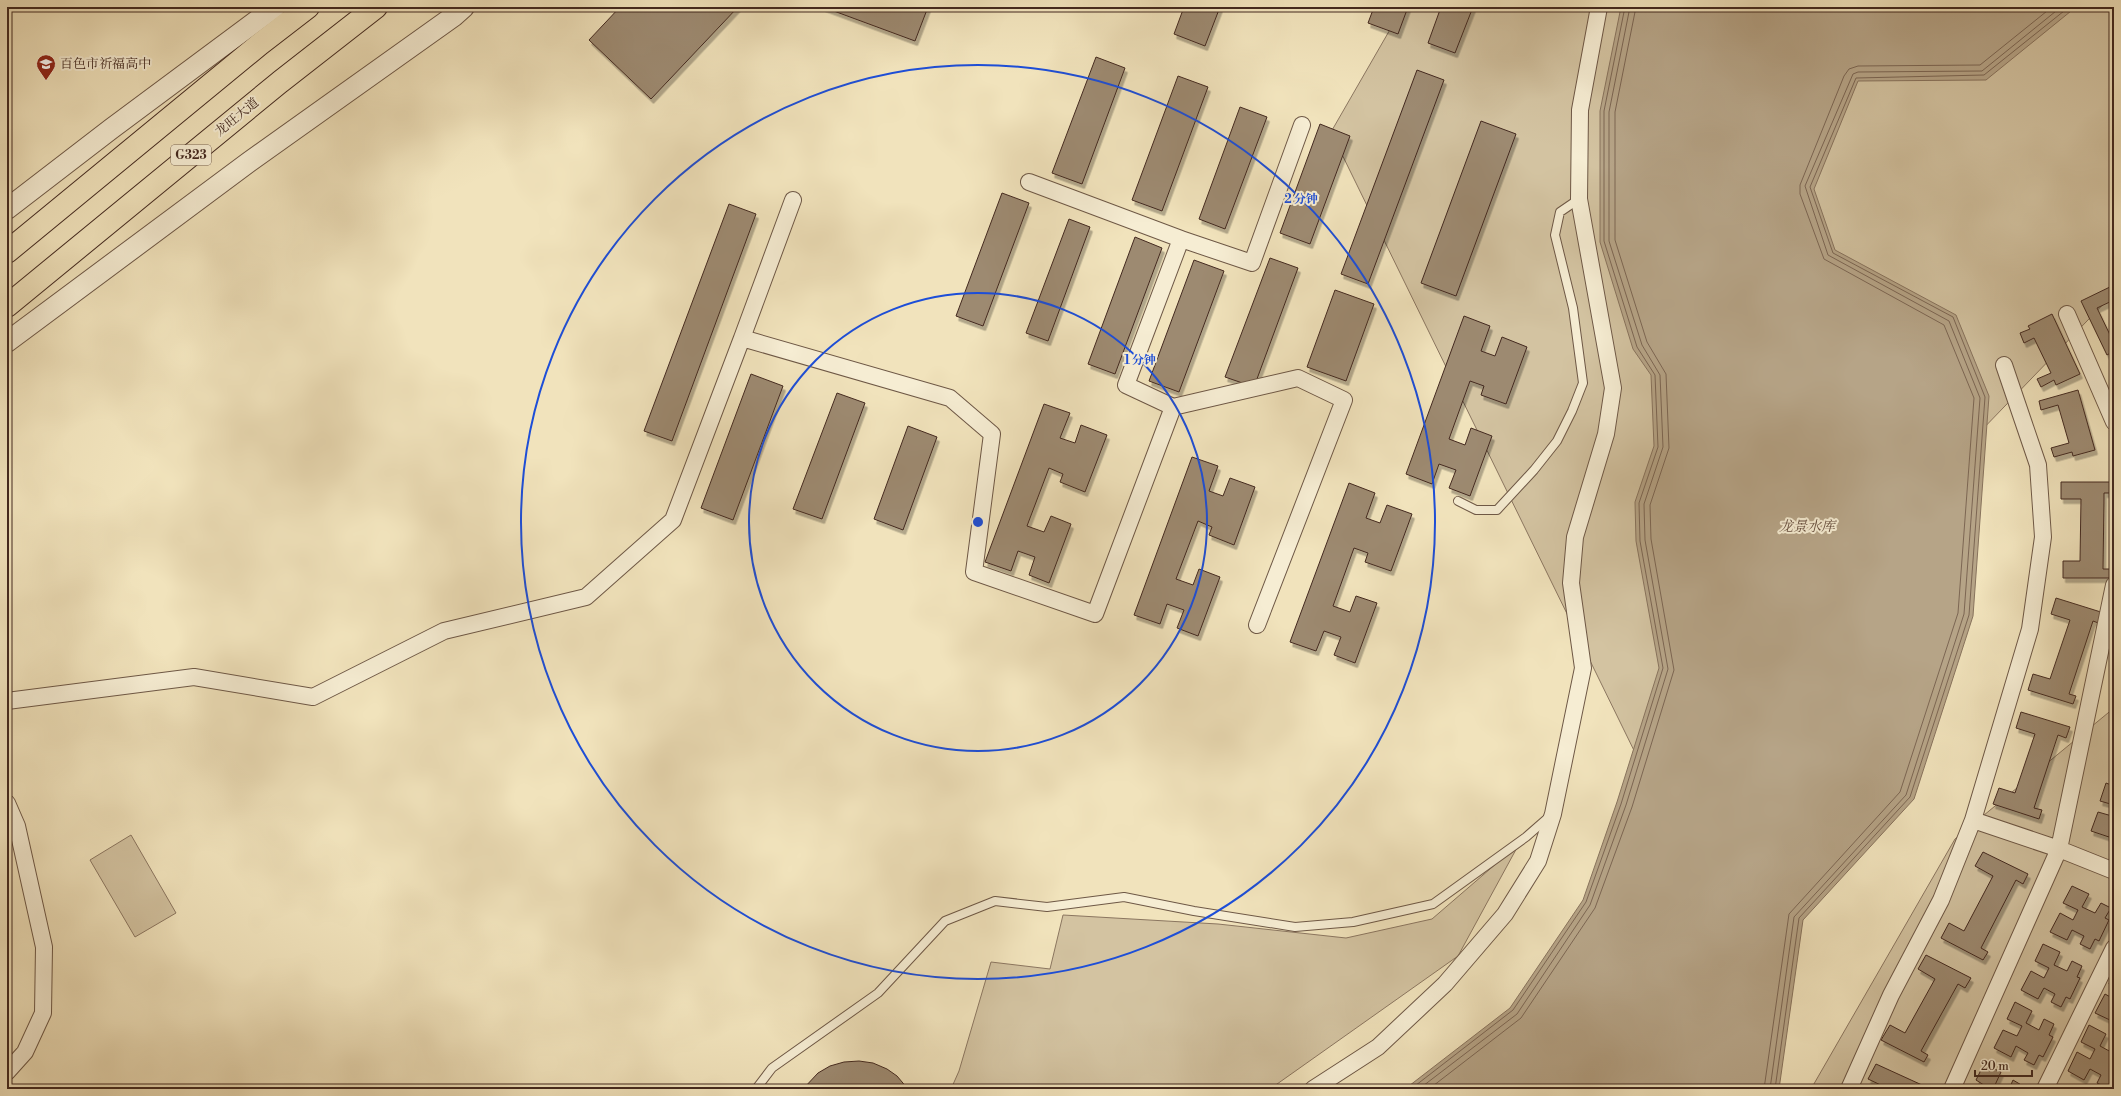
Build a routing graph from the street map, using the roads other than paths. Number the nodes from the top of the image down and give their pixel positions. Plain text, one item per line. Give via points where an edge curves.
1 (275, 7) edge
2 (308, 7) edge
3 (376, 7) edge
4 (464, 7) edge
5 (1600, 7) edge
6 (1302, 125) dead end
7 (1030, 182) dead end
8 (1579, 199) junction
9 (793, 200) dead end
10 (7, 209) edge
11 (1181, 239) junction
12 (7, 252) edge
13 (7, 306) edge
14 (2067, 314) dead end
15 (742, 338) junction
16 (7, 342) edge
17 (2004, 364) dead end
18 (1173, 407) junction
19 (2114, 422) edge
20 (1458, 501) dead end
21 (2114, 585) edge
22 (1257, 625) dead end
23 (7, 701) edge
24 (7, 803) edge
25 (1553, 814) junction
26 (1973, 820) junction
27 (2059, 849) junction
28 (2114, 871) edge
29 (2114, 948) edge
30 (7, 1072) edge
31 (756, 1089) edge
32 (1313, 1089) edge
33 (1850, 1089) edge
34 (1952, 1089) edge
35 (2045, 1089) edge

1 - 10 street
2 - 12 highway via 253,49
3 - 13 highway, 龙旺大道 / G323 via 280,82
4 - 16 street via 249,162
5 - 8 street via 1580,110
6 - 11 street via 1252,263
7 - 11 street
8 - 20 lane via 1560,212 1555,235 1573,308 1582,383 1572,411 1557,441 1498,510 1476,510
8 - 25 street via 1613,388 1606,434 1575,538 1571,583 1583,668
9 - 15 street
11 - 18 street via 1126,385
14 - 19 street
15 - 18 street via 950,398 992,434 974,572 1095,614
15 - 23 street via 673,520 586,597 444,631 313,696 194,677
17 - 26 street via 2038,465 2042,537 2030,629
18 - 22 street via 1298,378 1344,400
21 - 27 street
24 - 30 street via 17,826 44,947 43,1013 25,1052
25 - 31 lane via 1526,837 1433,904 1353,922 1295,927 1124,897 1047,907 995,901 945,921 878,993 772,1068
25 - 32 street via 1538,861 1505,914 1445,984 1378,1047
26 - 27 street
26 - 33 street via 1941,900 1891,995
27 - 28 street
27 - 34 street
29 - 35 street

